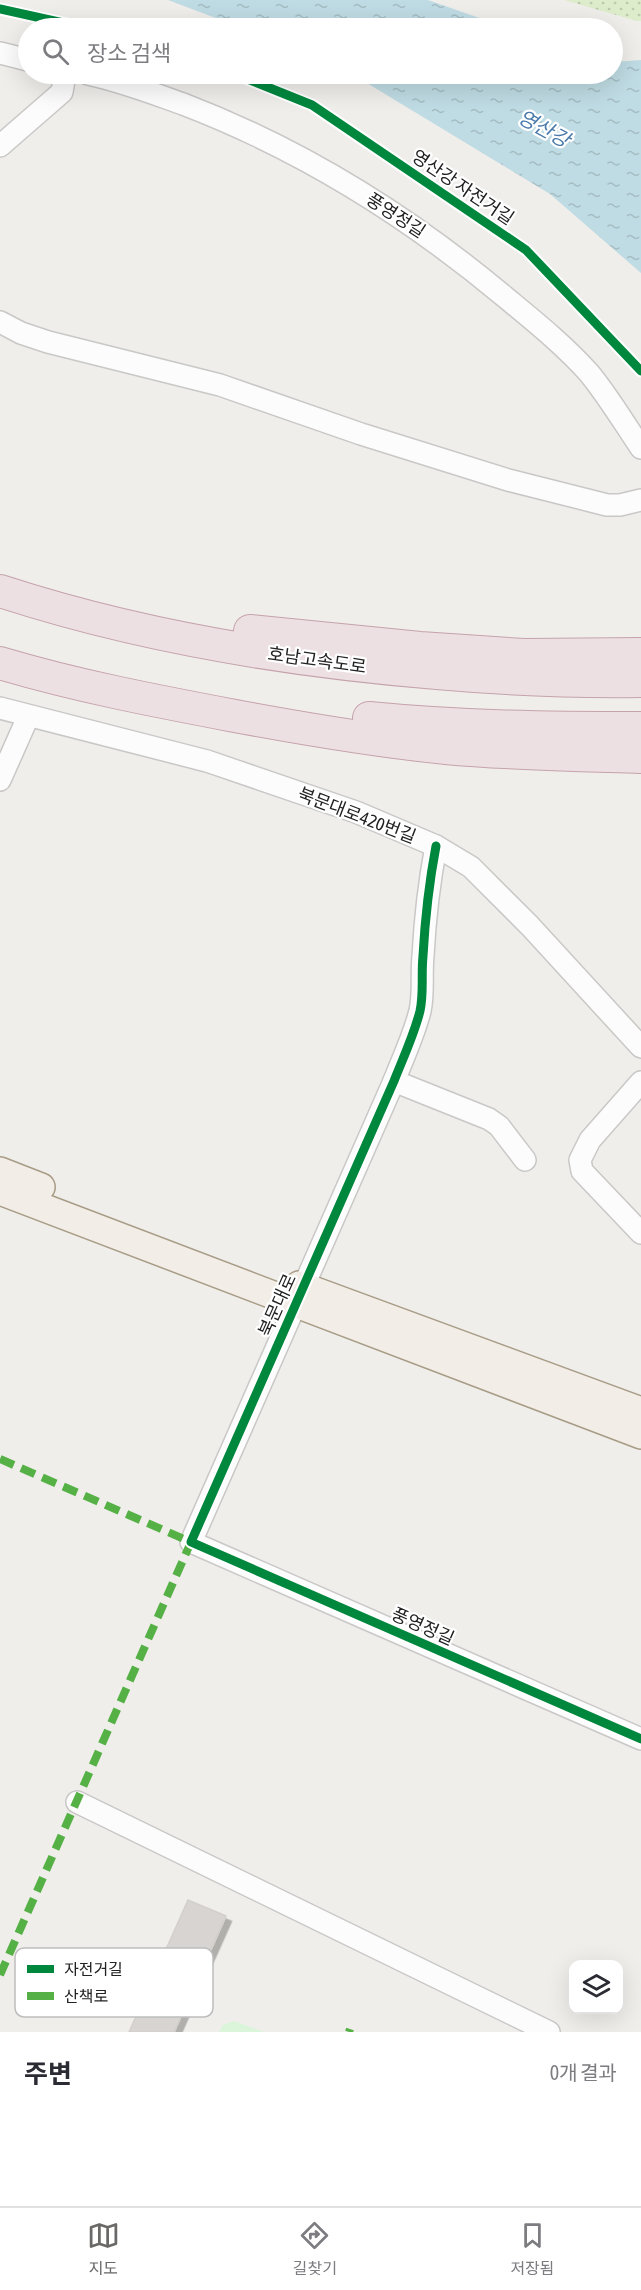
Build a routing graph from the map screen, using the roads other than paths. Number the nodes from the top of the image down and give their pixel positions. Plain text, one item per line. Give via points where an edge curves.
1 (0, 53) edge
2 (18, 58) edge
3 (64, 84) edge
4 (122, 84) edge
5 (0, 146) edge
6 (0, 322) edge
7 (641, 448) edge
8 (641, 500) edge
9 (0, 574) edge
10 (0, 591) edge
11 (0, 648) edge
12 (641, 654) edge
13 (0, 663) edge
14 (641, 681) edge
15 (0, 708) edge
16 (28, 717) junction
17 (641, 728) edge
18 (641, 757) edge
19 (0, 780) edge
20 (436, 846) junction
21 (641, 1047) edge
22 (394, 1081) junction
23 (641, 1082) edge
24 (525, 1160) dead end
25 (0, 1171) edge
26 (0, 1191) edge
27 (641, 1233) edge
28 (299, 1296) junction
29 (641, 1411) edge
30 (641, 1435) edge
31 (191, 1542) joint
32 (641, 1739) edge
33 (77, 1802) dead end
34 (549, 2032) edge

1 - 2 street
3 - 5 street via 63,92
4 - 7 street, 풍영정길 via 281,146 410,222 558,341 589,373
6 - 8 street via 48,342 220,385 508,480 608,505
9 - 12 highway via 144,616 198,625 524,655
10 - 14 highway, 호남고속도로 via 153,632 298,658 514,680
11 - 17 highway via 141,683 305,711 402,721
13 - 18 highway via 186,707 358,738 446,748
15 - 16 street, 북문대로420번길
16 - 19 street
16 - 20 street, 북문대로420번길 via 207,761 356,812
20 - 21 street, 북문대로420번길 via 471,867
20 - 22 street, 북문대로 via 428,894 420,1010
22 - 24 street via 489,1119
22 - 28 street, 북문대로
23 - 27 street via 590,1140 580,1160 582,1171
25 - 28 main road, 북문대로
26 - 28 main road, 북문대로
28 - 29 main road, 북문대로
28 - 30 main road, 북문대로
28 - 31 street, 북문대로
31 - 32 street, 풍영정길
33 - 34 street

